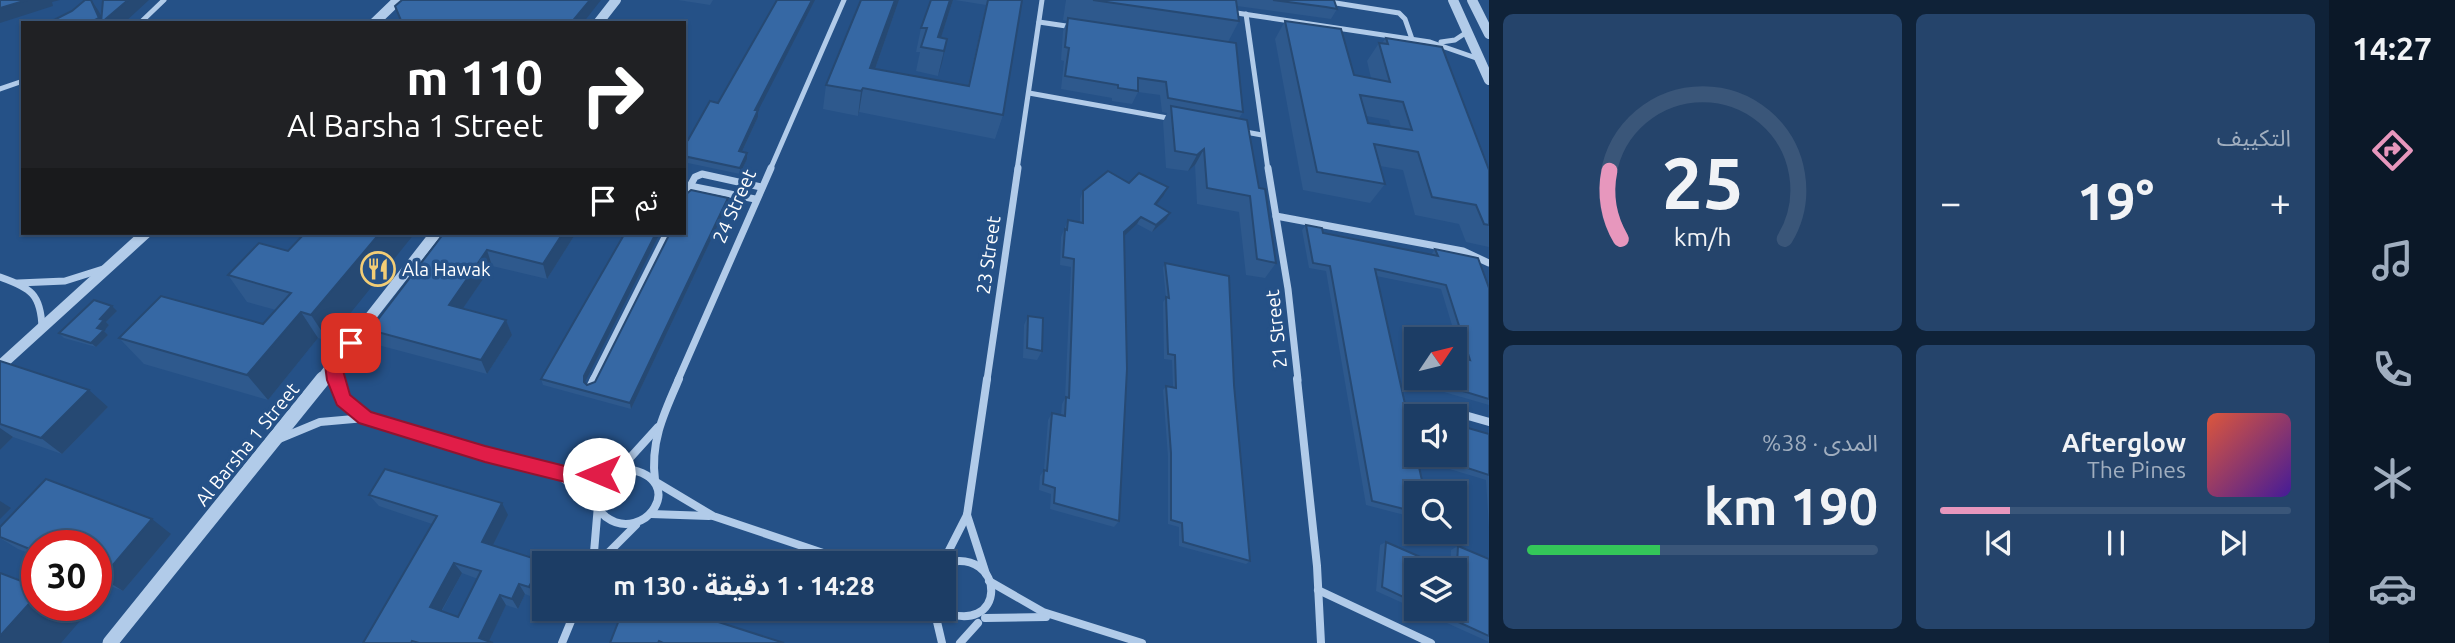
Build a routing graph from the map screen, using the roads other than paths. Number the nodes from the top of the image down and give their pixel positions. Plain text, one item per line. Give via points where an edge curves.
1 (164, 0) edge
2 (398, 0) edge
3 (616, 0) edge
4 (844, 0) edge
5 (1042, 0) edge
6 (1317, 0) edge
7 (1453, 0) edge
8 (1472, 0) edge
9 (1220, 10) edge
10 (387, 11) junction
11 (1247, 14) junction
12 (141, 21) edge
13 (376, 21) edge
14 (388, 21) edge
15 (600, 21) edge
16 (1039, 22) junction
17 (1086, 29) edge
18 (1467, 32) junction
19 (1489, 34) edge
20 (1412, 39) junction
21 (1430, 42) junction
22 (1242, 52) dead end
23 (1251, 53) junction
24 (1479, 59) junction
25 (1489, 80) edge
26 (21, 82) edge
27 (0, 89) edge
28 (1029, 93) junction
29 (1184, 121) edge
30 (1237, 130) edge
31 (1262, 135) junction
32 (690, 186) junction
33 (761, 187) junction
34 (686, 193) edge
35 (755, 199) junction
36 (1276, 216) junction
37 (144, 235) edge
38 (434, 235) edge
39 (666, 235) edge
40 (1489, 263) edge
41 (108, 267) junction
42 (0, 276) edge
43 (18, 283) junction
44 (41, 329) junction
45 (334, 365) junction
46 (0, 366) edge
47 (591, 385) edge
48 (1467, 416) edge
49 (365, 418) junction
50 (1489, 422) edge
51 (659, 427) junction
52 (275, 440) junction
53 (550, 470) junction
54 (616, 472) junction
55 (655, 481) junction
56 (598, 503) junction
57 (651, 514) junction
58 (968, 515) junction
59 (713, 516) junction
60 (640, 522) junction
61 (596, 551) edge
62 (607, 551) edge
63 (817, 551) edge
64 (949, 551) edge
65 (956, 561) edge
66 (988, 580) junction
67 (1318, 590) junction
68 (1050, 617) junction
69 (982, 619) junction
70 (571, 621) edge
71 (937, 621) edge
72 (953, 621) edge
73 (110, 643) edge
74 (562, 643) edge
75 (942, 643) edge
76 (960, 643) edge
77 (1142, 643) edge
78 (1321, 643) edge
79 (1431, 643) edge

1 - 12 street
2 - 10 street
3 - 15 street
4 - 33 street, 24 Street
5 - 16 street, 23 Street
6 - 20 street via 1398,13
7 - 18 street
8 - 19 street
9 - 11 street
10 - 13 street
10 - 14 street
11 - 20 street
11 - 23 street, 21 Street
16 - 17 street
16 - 28 street, 23 Street
18 - 21 street via 1455,40
18 - 24 street
20 - 21 street
21 - 24 street
22 - 23 street
23 - 31 street, 21 Street
24 - 25 street
26 - 27 street
28 - 29 street
28 - 58 street, 23 Street
30 - 31 street
31 - 36 street, 21 Street
32 - 33 street via 695,177 706,174
32 - 34 street
32 - 35 street
33 - 35 street, 24 Street
35 - 51 street, 24 Street
36 - 40 street via 1463,251
36 - 67 street, 21 Street via 1288,289
37 - 41 street
38 - 45 street, Al Barsha 1 Street
39 - 47 street
41 - 43 street via 65,281
41 - 44 street
42 - 43 street
43 - 44 street via 38,297
44 - 46 street
45 - 49 street via 343,400
45 - 52 street, Al Barsha 1 Street
48 - 50 street
49 - 52 street via 320,422
49 - 53 street
51 - 54 street, 24 Street
51 - 55 street, 24 Street via 652,458
52 - 73 street, Al Barsha 1 Street
53 - 54 street via 569,475
53 - 56 street
54 - 55 street via 635,469
54 - 56 street via 600,488
55 - 57 street via 659,499
55 - 59 street
56 - 60 street via 611,521
56 - 61 street
57 - 59 street
57 - 60 street
58 - 64 street, 23 Street
58 - 66 street, 23 Street
59 - 63 street
60 - 62 street
65 - 66 street via 966,562
66 - 68 street
66 - 69 street via 993,601
67 - 78 street, 21 Street
67 - 79 street
68 - 69 street
68 - 77 street
69 - 72 street via 972,624
69 - 76 street
70 - 74 street
71 - 75 street

